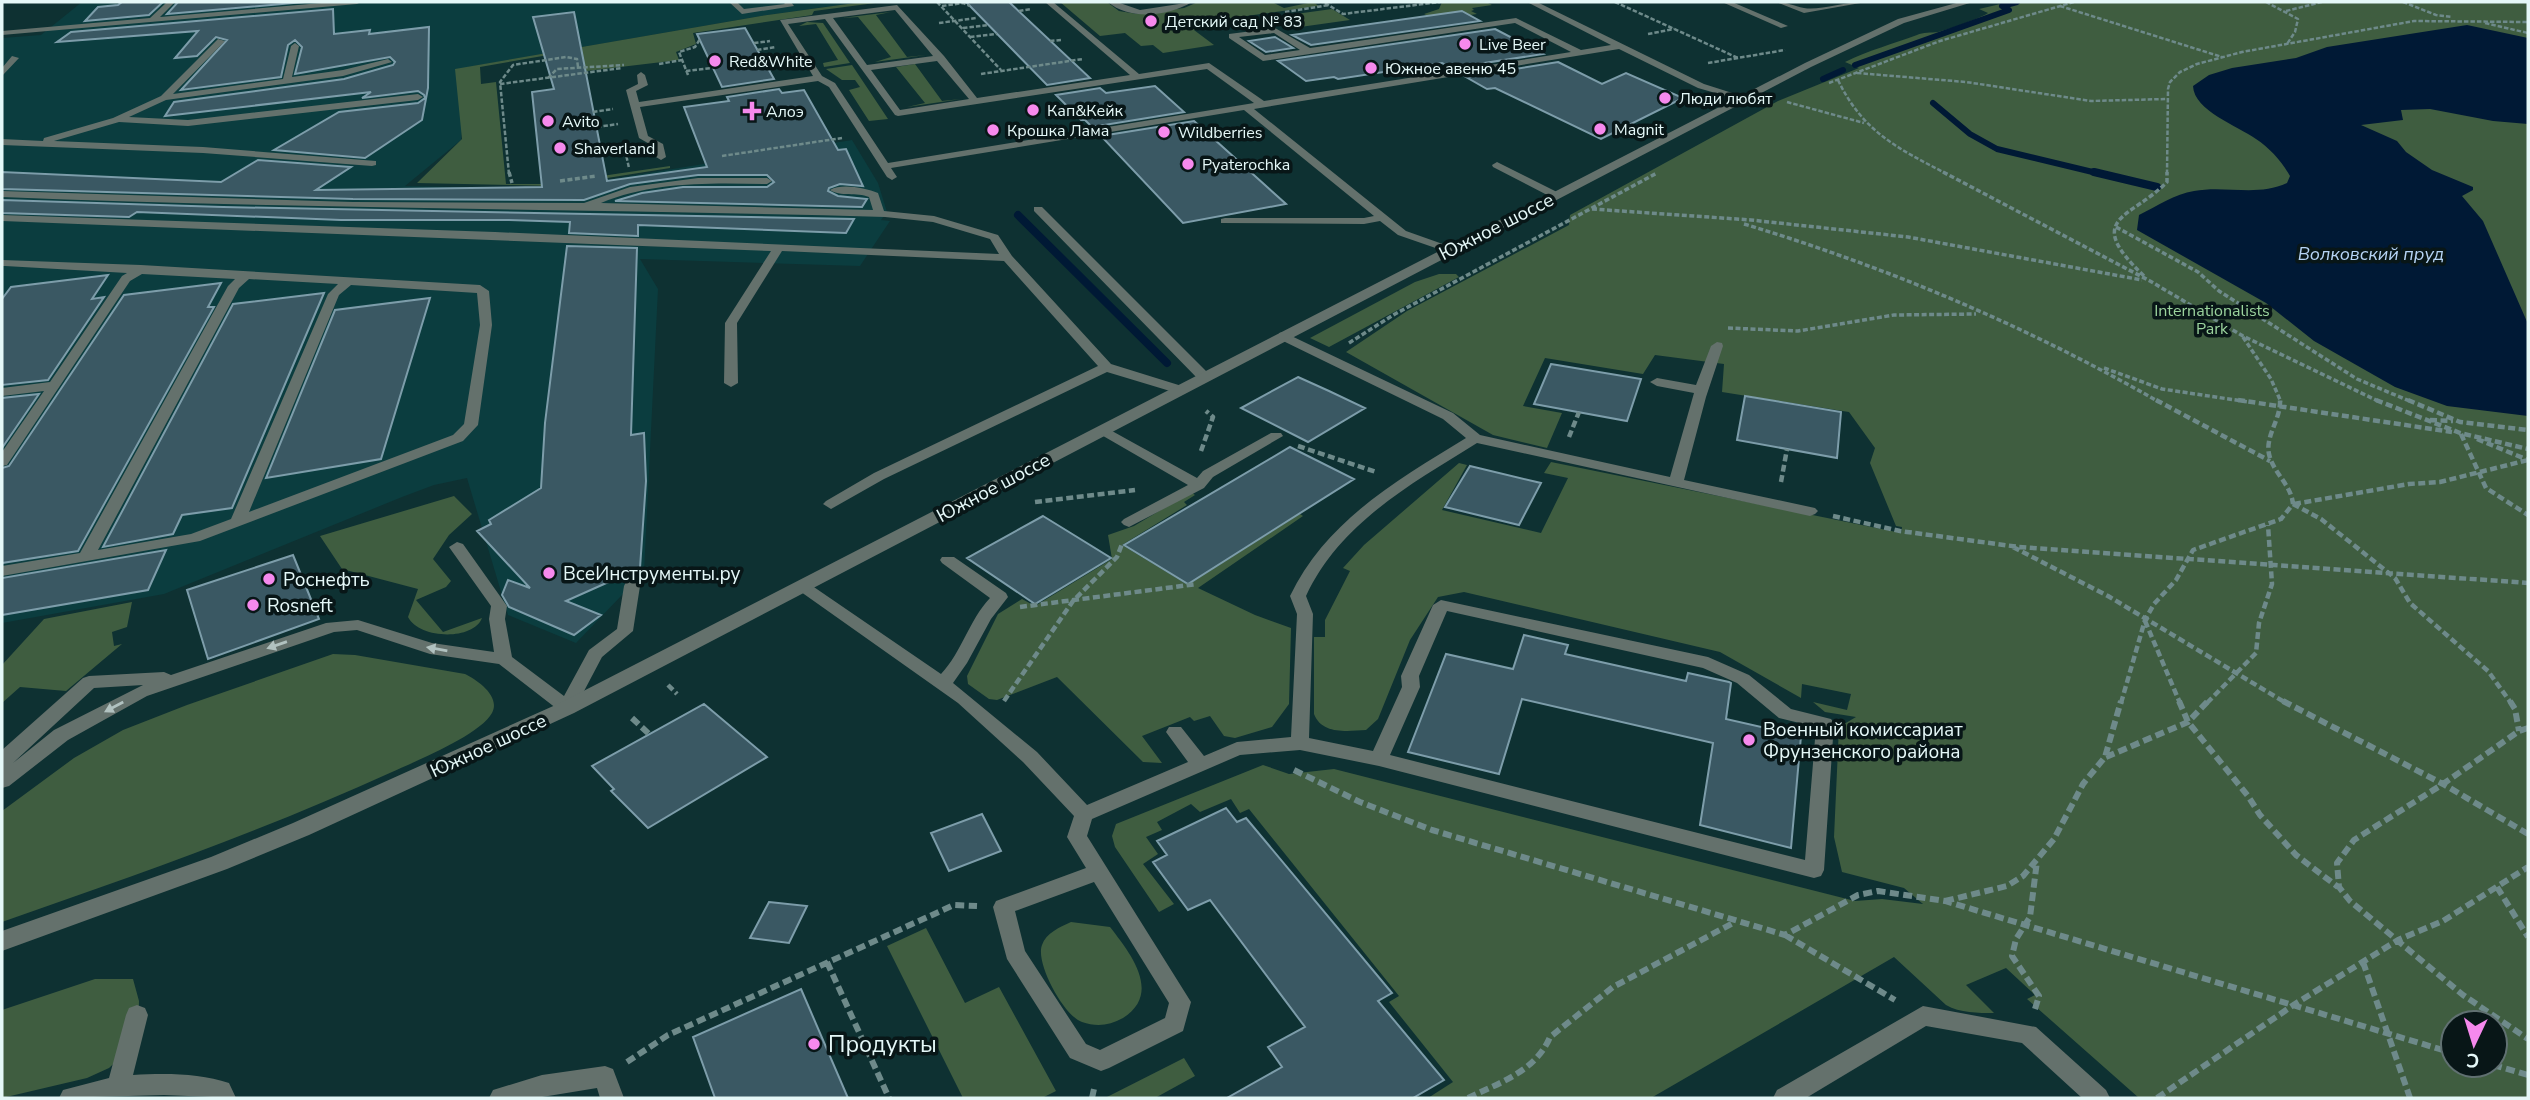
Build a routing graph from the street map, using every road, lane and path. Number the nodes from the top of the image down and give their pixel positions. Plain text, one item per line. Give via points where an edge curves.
1 (172, 2) edge
2 (356, 2) edge
3 (733, 2) edge
4 (787, 2) edge
5 (937, 2) edge
6 (1049, 2) edge
7 (1112, 2) edge
8 (1188, 2) edge
9 (1315, 2) edge
10 (1332, 2) edge
11 (1440, 2) edge
12 (1531, 2) edge
13 (1615, 2) edge
14 (1726, 2) edge
15 (1780, 2) edge
16 (1828, 2) edge
17 (1862, 2) edge
18 (1969, 2) edge
19 (2074, 2) edge
20 (2266, 2) edge
21 (2322, 2) edge
22 (2403, 2) edge
23 (1325, 3) edge
24 (941, 6) junction
25 (970, 6) dead end
26 (1838, 6) junction
27 (2060, 6) junction
28 (2285, 12) junction
29 (827, 16) junction
30 (976, 18) dead end
31 (152, 20) junction
32 (2474, 20) junction
33 (955, 21) junction
34 (2528, 22) edge
35 (914, 26) junction
36 (1784, 26) dead end
37 (989, 27) dead end
38 (962, 28) junction
39 (1675, 29) junction
40 (2, 33) edge
41 (2528, 33) edge
42 (997, 34) dead end
43 (1648, 34) dead end
44 (970, 37) junction
45 (700, 39) dead end
46 (221, 41) dead end
47 (763, 42) dead end
48 (754, 43) dead end
49 (2287, 44) junction
50 (295, 46) dead end
51 (1620, 46) junction
52 (1787, 47) dead end
53 (1308, 51) junction
54 (1580, 53) junction
55 (1111, 55) junction
56 (2223, 57) junction
57 (15, 58) dead end
58 (555, 58) junction
59 (941, 58) junction
60 (1738, 58) junction
61 (682, 61) junction
62 (388, 62) dead end
63 (710, 63) dead end
64 (658, 64) dead end
65 (1703, 64) dead end
66 (578, 67) junction
67 (865, 68) junction
68 (557, 69) junction
69 (636, 69) junction
70 (687, 71) junction
71 (1001, 71) junction
72 (2, 73) edge
73 (1856, 73) junction
74 (1137, 76) junction
75 (956, 77) junction
76 (548, 78) junction
77 (690, 78) dead end
78 (819, 78) junction
79 (1838, 80) junction
80 (286, 82) junction
81 (1826, 84) dead end
82 (418, 97) dead end
83 (1001, 97) junction
84 (164, 98) junction
85 (1743, 98) junction
86 (1797, 98) dead end
87 (2166, 99) junction
88 (975, 102) junction
89 (1787, 102) junction
90 (1261, 104) junction
91 (634, 105) junction
92 (1246, 107) junction
93 (619, 108) dead end
94 (1777, 108) dead end
95 (593, 112) dead end
96 (116, 120) junction
97 (1266, 123) junction
98 (623, 124) dead end
99 (1865, 124) junction
100 (1248, 126) dead end
101 (597, 128) dead end
102 (2, 142) edge
103 (36, 143) junction
104 (624, 147) dead end
105 (601, 150) dead end
106 (661, 157) dead end
107 (372, 163) dead end
108 (1497, 165) dead end
109 (886, 166) junction
110 (1659, 172) dead end
111 (892, 177) dead end
112 (767, 181) dead end
113 (835, 190) dead end
114 (2, 194) edge
115 (1555, 195) junction
116 (586, 206) junction
117 (1038, 209) dead end
118 (1592, 209) junction
119 (879, 214) junction
120 (1382, 217) junction
121 (2, 218) edge
122 (1225, 221) dead end
123 (1744, 225) dead end
124 (2116, 228) junction
125 (779, 247) junction
126 (1450, 250) junction
127 (1007, 257) junction
128 (3, 264) edge
129 (141, 269) junction
130 (247, 275) junction
131 (348, 281) junction
132 (2150, 281) junction
133 (1980, 313) junction
134 (1283, 336) junction
135 (2243, 336) junction
136 (1717, 346) joint
137 (1316, 352) junction
138 (2091, 363) junction
139 (1106, 367) junction
140 (1204, 377) junction
141 (1657, 382) dead end
142 (731, 383) dead end
143 (55, 385) junction
144 (1180, 390) junction
145 (1702, 390) junction
146 (2, 392) edge
147 (2281, 406) junction
148 (2424, 419) junction
149 (2460, 422) junction
150 (1103, 430) junction
151 (2528, 430) edge
152 (2460, 433) junction
153 (1276, 436) joint
154 (1475, 438) junction
155 (1787, 449) dead end
156 (2528, 449) edge
157 (2528, 460) edge
158 (2271, 461) junction
159 (2, 462) edge
160 (2477, 472) junction
161 (1403, 482) junction
162 (1675, 483) junction
163 (1199, 485) junction
164 (1138, 489) dead end
165 (1035, 502) dead end
166 (831, 504) dead end
167 (1777, 504) junction
168 (2294, 504) junction
169 (1810, 511) joint
170 (2528, 515) edge
171 (237, 522) junction
172 (1129, 522) joint
173 (2268, 525) junction
174 (2009, 545) junction
175 (457, 547) dead end
176 (86, 557) junction
177 (2186, 558) junction
178 (948, 560) dead end
179 (2272, 565) junction
180 (2, 572) edge
181 (2388, 573) junction
182 (2528, 583) edge
183 (1196, 584) dead end
184 (632, 586) dead end
185 (802, 587) junction
186 (1073, 601) junction
187 (986, 611) junction
188 (2145, 620) junction
189 (504, 659) junction
190 (2237, 673) junction
191 (187, 676) junction
192 (942, 684) junction
193 (567, 708) junction
194 (632, 718) dead end
195 (2188, 722) junction
196 (991, 723) junction
197 (2528, 728) edge
198 (2519, 731) junction
199 (1175, 732) dead end
200 (649, 734) dead end
201 (1300, 743) junction
202 (1258, 745) junction
203 (2105, 757) junction
204 (1379, 759) junction
205 (1200, 764) junction
206 (2, 765) edge
207 (2, 782) edge
208 (2443, 784) junction
209 (1084, 814) junction
210 (2528, 835) edge
211 (2037, 860) junction
212 (2528, 867) edge
213 (1098, 872) junction
214 (2339, 887) junction
215 (2497, 887) junction
216 (1945, 901) junction
217 (1003, 907) junction
218 (1736, 921) junction
219 (2022, 926) junction
220 (1785, 935) junction
221 (2528, 937) edge
222 (2398, 940) junction
223 (2, 941) edge
224 (827, 962) junction
225 (2363, 962) junction
226 (2295, 1004) junction
227 (137, 1015) dead end
228 (1923, 1016) junction
229 (2389, 1033) junction
230 (2028, 1034) junction
231 (2528, 1038) edge
232 (2439, 1049) edge
233 (2509, 1070) edge
234 (2528, 1075) edge
235 (119, 1085) junction
236 (609, 1087) edge
237 (2087, 1095) edge
238 (71, 1098) edge
239 (224, 1098) edge
240 (501, 1098) edge
241 (889, 1098) edge
242 (1468, 1098) edge
243 (1785, 1098) edge
244 (2157, 1098) edge
245 (2410, 1098) edge

1 - 31 lane
2 - 31 lane
3 - 4 lane via 742,12 790,6
5 - 24 path
6 - 55 lane
7 - 8 lane via 1140,12
9 - 23 path
10 - 23 path
11 - 23 path via 1343,14
12 - 51 lane
13 - 39 path
14 - 36 lane
15 - 26 lane via 1804,11
16 - 26 lane
17 - 26 lane
18 - 85 street, Южное шоссе via 1901,21
19 - 27 path
20 - 28 path
21 - 28 path
22 - 32 path via 2436,15
24 - 25 path
24 - 33 path
27 - 56 path
27 - 73 path via 1940,41
28 - 49 path via 2298,19
29 - 35 lane via 897,7
29 - 67 lane
29 - 78 lane via 783,22
30 - 33 path
31 - 40 lane
32 - 34 path
32 - 41 path
32 - 49 path via 2404,23
33 - 35 path
33 - 38 path
35 - 59 lane
37 - 38 path
38 - 44 path
39 - 43 path
39 - 60 path
42 - 44 path
44 - 71 path
45 - 61 path via 695,47 678,52
46 - 84 lane
47 - 48 path
49 - 56 path
50 - 80 lane
51 - 54 lane
51 - 85 lane via 1701,86
52 - 60 path via 1790,49
53 - 53 lane via 1275,30 1232,36 1263,58
53 - 54 lane via 1516,20
54 - 90 lane
55 - 71 path
55 - 74 lane
56 - 87 path via 2174,76
57 - 72 lane
58 - 66 path via 577,59
58 - 68 path
58 - 76 path via 513,65 500,83
59 - 67 lane
59 - 75 lane
60 - 65 path
61 - 64 path
61 - 70 path
62 - 80 lane
63 - 70 path via 711,68
66 - 68 path
66 - 69 path
67 - 88 lane via 898,113
68 - 76 path
69 - 76 path
69 - 91 lane via 643,85 631,90
70 - 77 path
71 - 75 path
71 - 83 path via 993,88
73 - 79 path
73 - 87 path via 1966,82 2091,101
74 - 83 lane
74 - 90 lane via 1209,66
75 - 88 lane
78 - 91 lane via 712,98
78 - 109 lane via 832,85
79 - 81 path
79 - 99 path
80 - 84 lane
82 - 96 lane via 188,123
83 - 88 lane
84 - 96 lane
85 - 115 street, Южное шоссе
86 - 89 path
87 - 124 path via 2167,183 2121,215
89 - 94 path
89 - 99 path
90 - 92 lane
91 - 106 lane via 644,138 658,144
92 - 97 lane
92 - 109 lane
93 - 95 path
96 - 103 lane
97 - 100 lane
97 - 120 lane
98 - 101 path
99 - 132 path via 1945,174
102 - 103 lane
103 - 107 lane via 203,149
104 - 105 path
108 - 115 lane
109 - 111 lane
110 - 118 path
112 - 116 lane via 692,182 612,193
113 - 119 lane via 874,195
114 - 116 lane via 353,205
115 - 126 street, Южное шоссе
116 - 119 lane
117 - 140 lane
118 - 132 path via 1908,237
118 - 137 path via 1395,314 1339,350
119 - 127 lane via 934,219 994,237
120 - 122 lane via 1364,221
120 - 126 lane via 1402,233
121 - 125 lane
123 - 133 path via 1891,274
124 - 132 path via 2116,241 2128,261
124 - 149 path via 2198,272 2219,291 2357,379
125 - 127 lane
125 - 142 lane via 731,323
126 - 134 street, Южное шоссе
127 - 139 lane
128 - 129 lane
129 - 130 lane
129 - 143 lane via 126,279
130 - 131 lane
130 - 176 lane via 232,290
131 - 171 lane via 332,299
131 - 171 lane via 483,291 486,325 471,425 453,440
132 - 135 path
133 - 136 path via 1894,315 1798,331 1724,328 1716,333
133 - 138 path
134 - 137 lane
134 - 140 street, Южное шоссе
135 - 147 path via 2277,391
135 - 148 path
136 - 145 lane
137 - 154 lane via 1448,416
138 - 147 path via 2162,388
138 - 158 path via 2232,444
139 - 144 lane
139 - 166 lane
140 - 144 street, Южное шоссе
141 - 145 lane
143 - 146 lane
143 - 159 lane
144 - 150 street, Южное шоссе
145 - 162 lane
147 - 152 path
147 - 158 path via 2270,438
148 - 149 path
148 - 152 path
149 - 151 path
150 - 163 lane
150 - 185 street, Южное шоссе
152 - 156 path
152 - 157 path
152 - 160 path
153 - 161 path
153 - 163 lane via 1208,474
154 - 161 lane
154 - 162 lane
155 - 167 path
157 - 160 path
158 - 168 path
160 - 168 path
160 - 170 path via 2486,488
161 - 201 lane via 1343,532 1313,566 1298,596 1305,622
162 - 167 lane
163 - 172 lane
164 - 165 path
167 - 169 lane
168 - 173 path via 2281,519
168 - 181 path via 2321,519
169 - 174 path via 1900,531
171 - 176 lane via 194,538
172 - 186 path via 1117,558
173 - 177 path via 2208,543
173 - 179 path
174 - 177 path
174 - 188 path
175 - 189 lane via 499,606
176 - 180 lane
177 - 179 path
177 - 188 path via 2186,565
178 - 187 lane via 1000,597
179 - 181 path
179 - 190 path via 2256,653
181 - 182 path
181 - 198 path via 2410,603 2488,671 2515,709
183 - 186 path
184 - 193 lane via 625,631 595,654
185 - 192 lane
185 - 193 street, Южное шоссе
186 - 187 path
186 - 196 path
187 - 192 lane via 956,671
188 - 190 path
188 - 195 path
188 - 203 path
189 -> 191 lane via 430,648 358,625 332,627
189 - 193 lane
190 - 195 path
190 - 208 path
191 - 206 lane via 89,682
191 -> 207 lane via 141,692 61,735
192 - 196 lane
193 - 223 street, Южное шоссе via 219,863
194 - 200 path
195 - 203 path
195 - 214 path via 2296,855
196 - 209 lane
197 - 198 path
198 - 208 path
199 - 205 lane
201 - 202 lane
201 - 204 lane
202 - 205 lane
202 - 218 path via 1276,763 1432,830
203 - 211 path
204 - 204 lane via 1695,839 1814,870 1825,723 1785,714 1743,679 1708,663 1441,605
205 - 209 lane
208 - 210 path
208 - 214 path via 2354,840 2337,863
209 - 213 lane via 1077,837
211 - 216 path via 2007,886
211 - 219 path via 2034,900
212 - 215 path
213 - 217 lane
213 - 217 lane via 1180,1002 1175,1024 1101,1060 1077,1051 1015,953
214 - 222 path
215 - 221 path
215 - 222 path via 2443,921
216 - 219 path
216 - 220 path via 1878,891 1858,895
217 - 224 path via 954,905
218 - 220 path
218 - 242 path via 1613,986 1550,1037 1539,1057 1510,1079
219 - 226 path
219 - 230 path via 2012,956 2039,996
220 - 228 path
222 - 225 path
222 - 231 path via 2463,995
224 - 236 path via 668,1035
224 - 241 path
225 - 226 path
225 - 229 path
226 - 229 path
226 - 244 path
227 - 235 lane
228 - 230 lane
228 - 243 lane
229 - 232 path
229 - 245 path
230 - 237 lane
233 - 234 path
235 - 238 lane
235 - 239 lane via 190,1085 221,1091
236 - 240 lane via 542,1086

